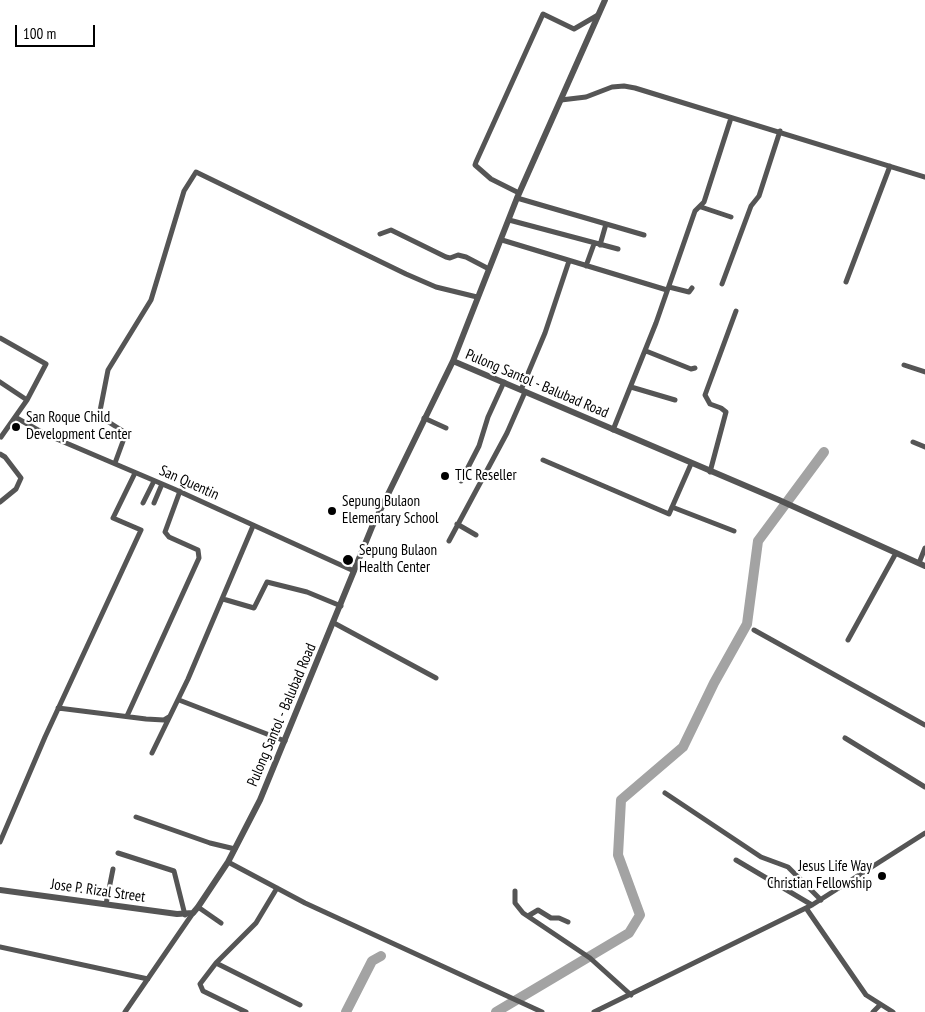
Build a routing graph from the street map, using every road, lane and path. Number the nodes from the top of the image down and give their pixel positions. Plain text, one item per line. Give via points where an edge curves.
1 (605, 0) edge
2 (599, 15) junction
3 (561, 100) junction
4 (731, 118) junction
5 (780, 131) junction
6 (890, 166) junction
7 (925, 177) edge
8 (518, 196) junction
9 (701, 206) junction
10 (731, 217) dead end
11 (509, 220) junction
12 (606, 224) junction
13 (380, 234) dead end
14 (644, 235) dead end
15 (502, 240) junction
16 (597, 244) junction
17 (618, 249) dead end
18 (569, 261) junction
19 (586, 266) junction
20 (489, 269) junction
21 (846, 282) dead end
22 (722, 284) dead end
23 (668, 288) junction
24 (692, 288) dead end
25 (477, 297) junction
26 (736, 311) dead end
27 (0, 338) edge
28 (646, 351) junction
29 (453, 361) junction
30 (904, 365) dead end
31 (695, 368) dead end
32 (925, 372) edge
33 (0, 382) edge
34 (504, 382) junction
35 (631, 387) junction
36 (523, 391) junction
37 (27, 400) junction
38 (675, 400) dead end
39 (15, 417) junction
40 (423, 418) junction
41 (446, 428) dead end
42 (613, 430) junction
43 (1, 437) edge
44 (914, 442) dead end
45 (925, 447) edge
46 (0, 454) edge
47 (543, 460) dead end
48 (115, 464) junction
49 (691, 464) junction
50 (710, 472) junction
51 (136, 473) junction
52 (154, 481) junction
53 (461, 481) dead end
54 (162, 484) junction
55 (180, 492) junction
56 (0, 502) edge
57 (143, 503) dead end
58 (154, 503) dead end
59 (672, 507) junction
60 (457, 524) junction
61 (253, 526) junction
62 (734, 531) dead end
63 (476, 534) dead end
64 (449, 541) dead end
65 (925, 548) edge
66 (896, 553) junction
67 (922, 564) edge
68 (354, 571) junction
69 (223, 599) junction
70 (341, 606) junction
71 (334, 623) junction
72 (754, 630) dead end
73 (848, 640) dead end
74 (436, 678) dead end
75 (179, 700) junction
76 (58, 708) junction
77 (127, 716) junction
78 (170, 717) junction
79 (925, 725) edge
80 (845, 738) dead end
81 (285, 741) junction
82 (152, 753) dead end
83 (925, 787) edge
84 (665, 793) dead end
85 (136, 817) dead end
86 (925, 833) edge
87 (0, 842) edge
88 (235, 849) junction
89 (118, 853) dead end
90 (736, 860) dead end
91 (228, 862) junction
92 (113, 869) dead end
93 (277, 888) junction
94 (0, 890) edge
95 (515, 892) dead end
96 (821, 900) junction
97 (106, 904) junction
98 (812, 905) junction
99 (806, 908) junction
100 (195, 910) junction
101 (185, 915) junction
102 (528, 916) junction
103 (568, 922) dead end
104 (221, 923) dead end
105 (0, 946) edge
106 (216, 962) junction
107 (148, 979) junction
108 (631, 995) junction
109 (300, 1004) dead end
110 (880, 1005) junction
111 (125, 1012) edge
112 (246, 1012) edge
113 (542, 1012) edge
114 (594, 1012) edge
115 (873, 1012) edge
116 (893, 1012) edge

1 - 2 street
2 - 3 street
2 - 8 street via 574,29 543,14 476,162 475,165 492,179
3 - 4 street via 624,86
3 - 8 street
4 - 5 street
4 - 9 street
5 - 6 street
5 - 22 street via 759,196 751,206
6 - 7 street
6 - 21 street
8 - 11 street
8 - 12 street
9 - 10 street
9 - 23 street via 695,211
11 - 15 street
11 - 16 street
12 - 14 street
12 - 16 street
13 - 20 street via 390,230 446,257 466,257
15 - 18 street
15 - 20 street
16 - 17 street
16 - 19 street
18 - 19 street
18 - 36 street
19 - 23 street
20 - 25 street
23 - 24 street via 686,292
23 - 28 street
25 - 29 street
25 - 48 street via 436,287 406,274 196,172 184,191 151,300 108,370 99,416 126,434
26 - 50 street via 705,395 710,404 726,412
27 - 37 street via 46,364
28 - 31 street via 690,369
28 - 35 street
29 - 34 street, Pulong Santol - Balubad Road
29 - 40 street, Pulong Santol - Balubad Road
30 - 32 street
33 - 37 street
34 - 36 street, Pulong Santol - Balubad Road
34 - 53 street via 479,446
35 - 38 street
35 - 42 street
36 - 42 street, Pulong Santol - Balubad Road
36 - 60 street via 507,433
37 - 39 street
39 - 43 street
39 - 48 street, San Quentin via 45,434
40 - 41 street
40 - 68 street, Pulong Santol - Balubad Road
42 - 49 street, Pulong Santol - Balubad Road
44 - 45 street
46 - 56 street via 6,457 21,478 16,489
47 - 59 street via 669,514
48 - 51 street, San Quentin
49 - 50 street, Pulong Santol - Balubad Road
49 - 59 street
50 - 66 street, Pulong Santol - Balubad Road
51 - 52 street, San Quentin
51 - 76 street via 113,518 141,530
52 - 54 street, San Quentin
52 - 57 street
54 - 55 street, San Quentin
54 - 58 street
55 - 61 street, San Quentin
55 - 77 street via 165,532 200,554
59 - 62 street
60 - 63 street
60 - 64 street
61 - 68 street, San Quentin
61 - 69 street
65 - 67 street
66 - 67 street, Pulong Santol - Balubad Road
66 - 73 street
68 - 70 street, Pulong Santol - Balubad Road
69 - 70 street via 254,608 267,582 308,592
69 - 75 street
70 - 71 street, Pulong Santol - Balubad Road
71 - 74 street
71 - 81 street, Pulong Santol - Balubad Road
72 - 79 street
75 - 78 street
75 - 81 street
76 - 77 street
76 - 87 street
77 - 78 street via 164,720
78 - 82 street
80 - 83 street
81 - 88 street, Pulong Santol - Balubad Road
84 - 96 street via 761,857 788,867
85 - 88 street
86 - 96 street
88 - 91 street, Pulong Santol - Balubad Road
89 - 101 street via 174,870
90 - 98 street
91 - 93 street
91 - 100 street, Pulong Santol - Balubad Road
92 - 97 street
93 - 106 street via 256,922
93 - 113 street
94 - 97 street, Jose P. Rizal Street
95 - 102 street via 515,903
96 - 98 street
97 - 101 street, Jose P. Rizal Street
98 - 99 street
99 - 108 street
99 - 110 street via 866,995
100 - 101 street, Jose P. Rizal Street
100 - 104 street
100 - 107 street
102 - 103 street via 538,910 551,918
102 - 108 street via 589,957
105 - 107 street
106 - 109 street
106 - 112 street via 200,988
107 - 111 street
108 - 114 street
110 - 115 street
110 - 116 street

